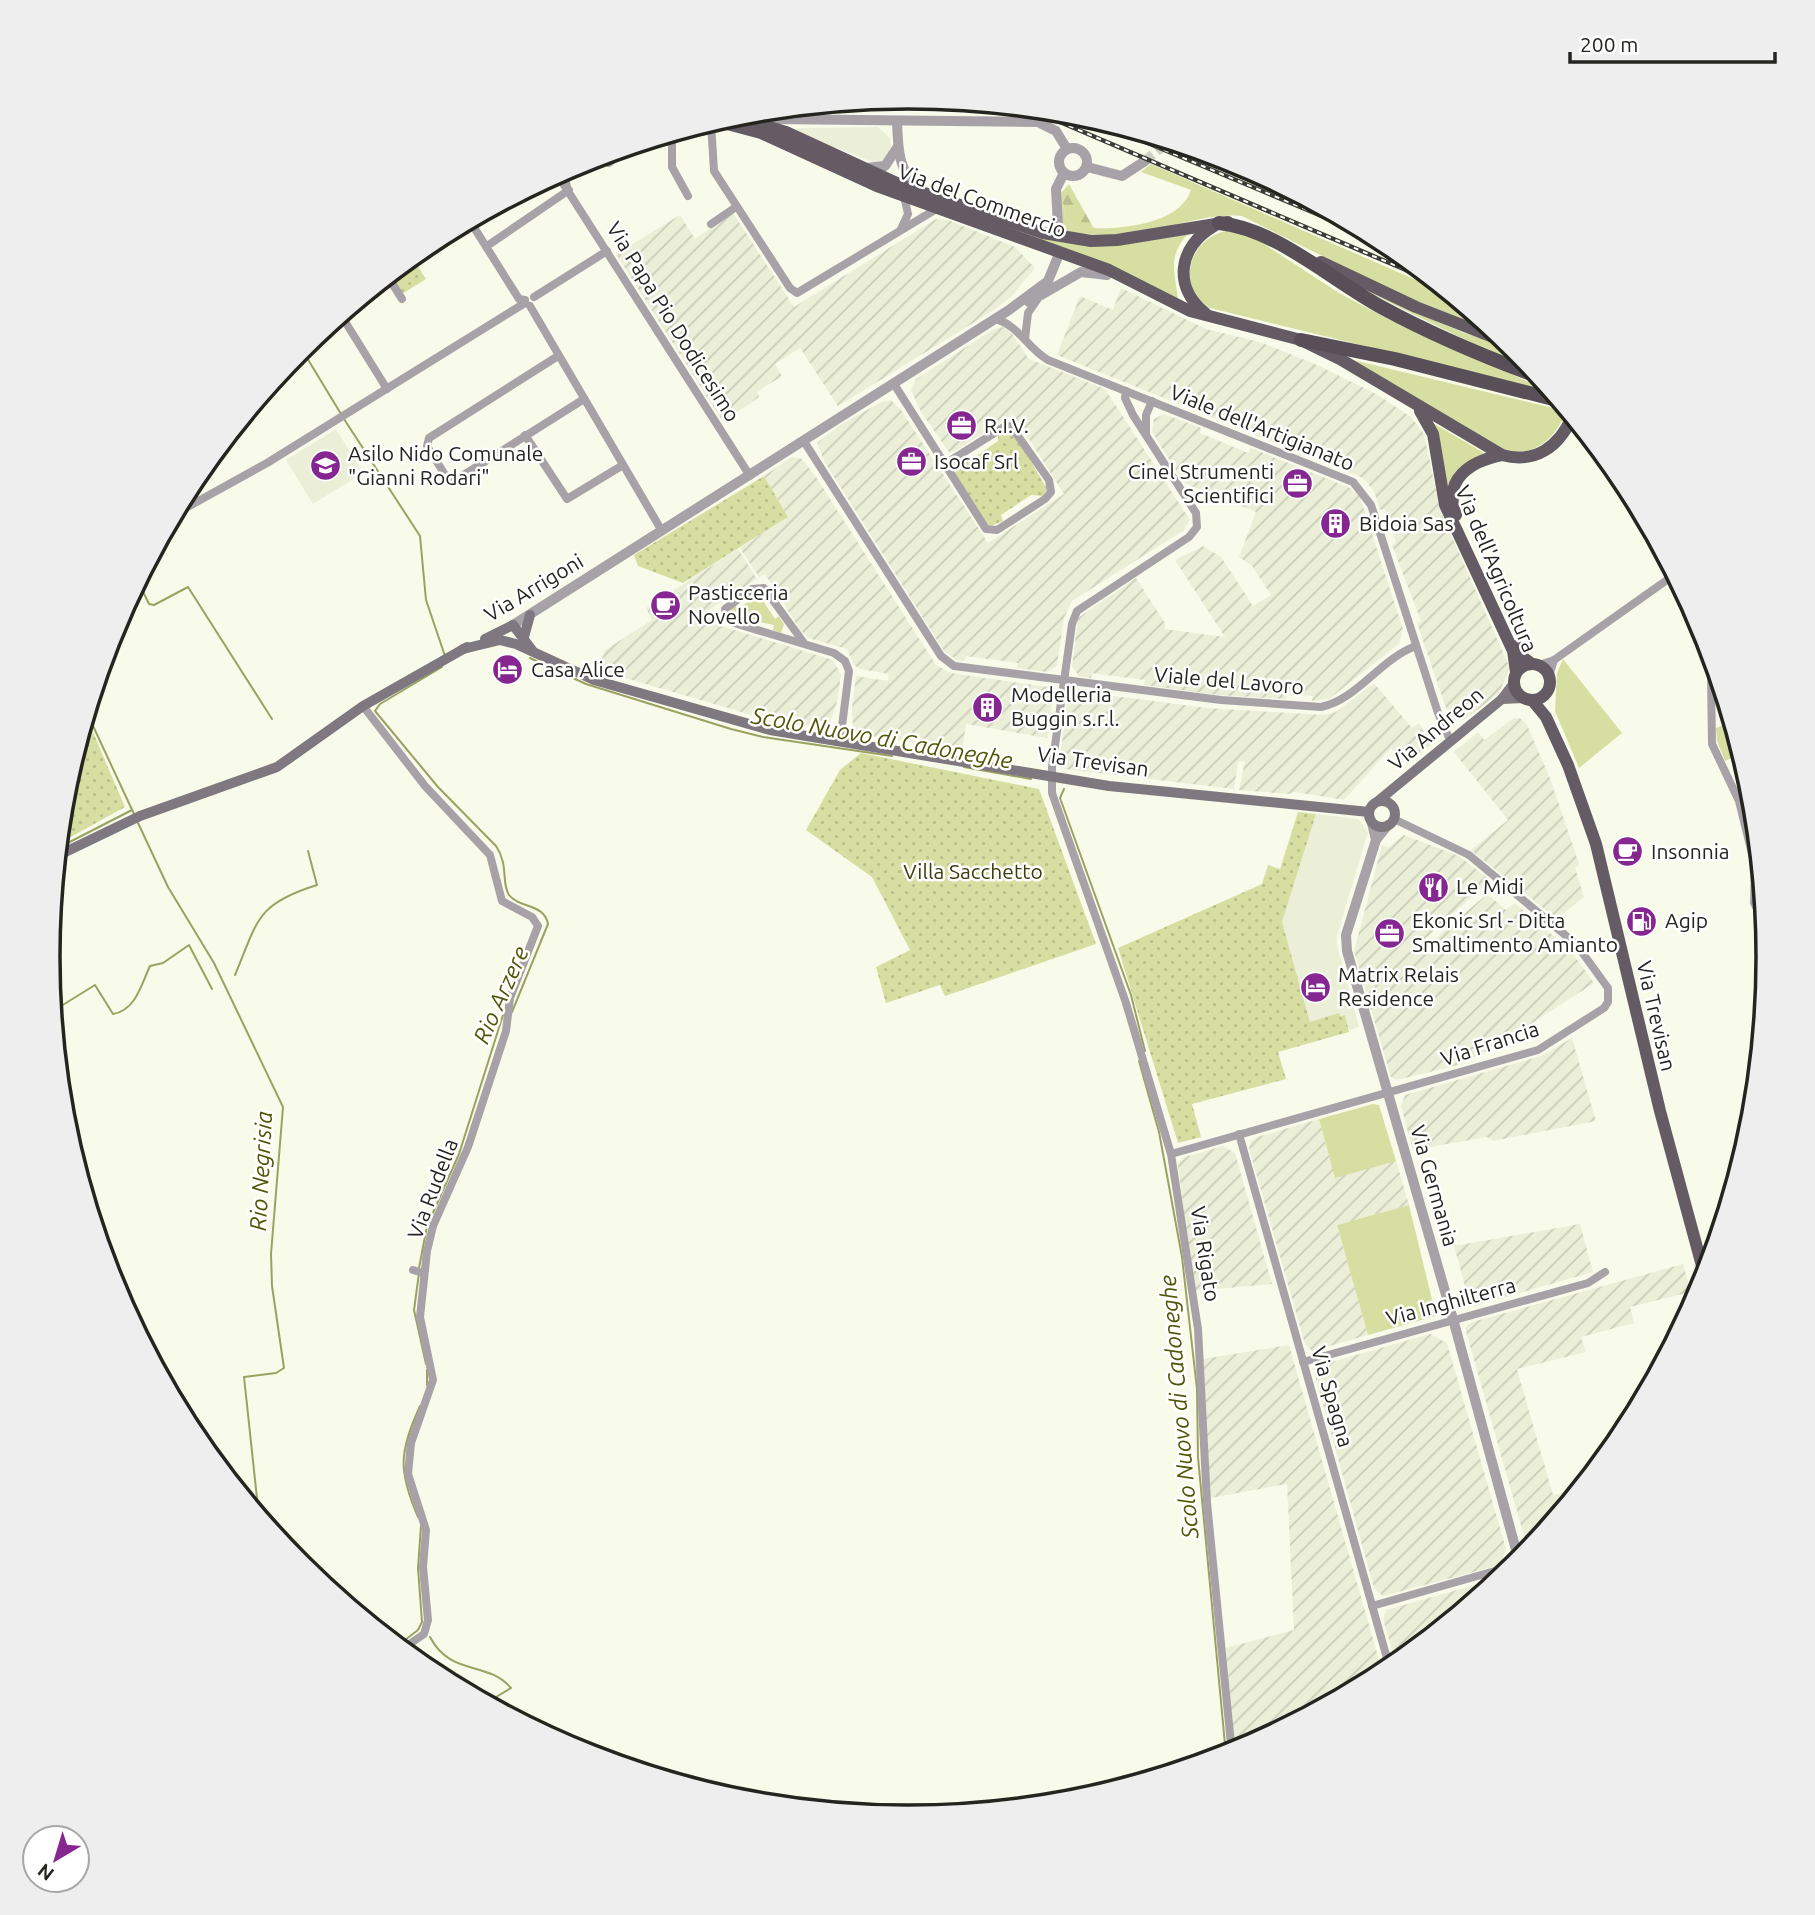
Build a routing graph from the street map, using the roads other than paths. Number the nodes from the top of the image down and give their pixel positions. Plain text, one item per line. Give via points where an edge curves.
1 (814, 115) edge
2 (783, 119) edge
3 (814, 120) junction
4 (897, 121) junction
5 (753, 124) edge
6 (747, 125) edge
7 (713, 132) edge
8 (672, 143) edge
9 (897, 148) junction
10 (1067, 149) junction
11 (1145, 161) tunnel mouth
12 (1087, 167) junction
13 (864, 168) junction
14 (1064, 173) junction
15 (566, 181) edge
16 (564, 183) edge
17 (568, 188) junction
18 (920, 192) junction
19 (688, 196) dead end
20 (904, 196) junction
21 (736, 207) junction
22 (938, 208) junction
23 (1219, 223) junction
24 (711, 224) dead end
25 (1058, 226) dead end
26 (475, 228) edge
27 (900, 231) junction
28 (487, 246) junction
29 (607, 251) junction
30 (1057, 259) dead end
31 (393, 284) edge
32 (1139, 285) junction
33 (1042, 295) junction
34 (402, 299) dead end
35 (527, 303) junction
36 (1009, 310) junction
37 (1211, 318) junction
38 (995, 319) junction
39 (346, 322) edge
40 (1459, 324) junction
41 (1472, 324) edge
42 (1480, 332) edge
43 (1025, 339) junction
44 (1301, 340) junction
45 (558, 356) junction
46 (1517, 368) edge
47 (894, 384) junction
48 (387, 389) junction
49 (1126, 391) junction
50 (1543, 396) edge
51 (584, 399) junction
52 (1152, 401) junction
53 (1413, 403) junction
54 (1567, 425) edge
55 (1146, 432) junction
56 (525, 436) junction
57 (805, 443) junction
58 (1503, 455) junction
59 (623, 464) junction
60 (945, 464) junction
61 (750, 476) junction
62 (190, 505) edge
63 (662, 531) junction
64 (1667, 580) edge
65 (530, 615) junction
66 (513, 625) junction
67 (522, 641) junction
68 (804, 643) junction
69 (1416, 646) junction
70 (463, 649) junction
71 (1554, 660) junction
72 (1535, 664) junction
73 (1549, 676) junction
74 (1515, 678) junction
75 (1064, 680) junction
76 (1711, 689) edge
77 (1548, 692) junction
78 (1502, 699) junction
79 (1527, 699) junction
80 (363, 706) junction
81 (1450, 740) junction
82 (840, 742) junction
83 (1568, 765) junction
84 (1052, 777) junction
85 (1395, 789) junction
86 (1378, 802) junction
87 (1392, 806) junction
88 (1371, 817) junction
89 (1743, 819) edge
90 (1391, 822) junction
91 (1376, 840) junction
92 (67, 851) edge
93 (1387, 1093) junction
94 (1238, 1134) junction
95 (1171, 1154) junction
96 (1700, 1258) edge
97 (1605, 1272) dead end
98 (1453, 1319) junction
99 (1303, 1362) junction
100 (1514, 1549) edge
101 (1493, 1570) edge
102 (1372, 1606) junction
103 (410, 1644) edge
104 (1387, 1657) edge
105 (1231, 1741) edge

1 - 3 street
2 - 3 street
3 - 4 street
4 - 9 street
4 - 10 street via 1038,122 1056,131
5 - 13 main road, Via del Commercio via 786,132
6 - 20 main road, Via del Commercio
7 - 21 street via 712,166
8 - 19 street via 672,167
9 - 13 street via 885,166
9 - 18 street via 906,175
10 - 12 street via 1082,150
10 - 14 street via 1059,159
11 - 12 street via 1122,176
12 - 14 street via 1078,176
13 - 18 main road, Via del Commercio
14 - 25 street via 1056,189
15 - 17 street, Via Papa Pio Dodicesimo
16 - 17 street, Via Papa Pio Dodicesimo
17 - 28 street
17 - 29 street, Via Papa Pio Dodicesimo
18 - 23 main road, Via del Commercio via 1021,227 1091,241
20 - 22 main road, Via del Commercio
20 - 27 street via 908,214
21 - 24 street
21 - 27 street via 797,293
22 - 27 street
22 - 32 main road, Via del Commercio
23 - 37 main road via 1193,243 1183,267 1189,295
23 - 40 main road, Via del Commercio via 1246,222 1369,287
23 - 46 highway, Via del Commercio via 1259,233 1383,308
26 - 28 street
28 - 35 street via 519,299
29 - 35 street via 534,297 536,302
29 - 61 street, Via Papa Pio Dodicesimo
30 - 36 street, Via Arrigoni via 1048,281
31 - 34 street
32 - 33 street, Via Arrigoni via 1099,272 1081,272
32 - 37 main road, Via del Commercio
33 - 36 street, Via Arrigoni
33 - 43 street via 1028,313
35 - 45 street
35 - 48 street
36 - 38 street, Via Arrigoni
37 - 44 main road, Via del Commercio
38 - 43 street, Viale dell'Artigianato via 1012,325
38 - 47 street, Via Arrigoni
39 - 48 street
40 - 41 main road
40 - 42 main road, Via del Commercio
43 - 49 street, Viale dell'Artigianato via 1048,360
44 - 50 highway, Via del Commercio
44 - 53 main road, Via del Commercio
45 - 51 street
45 - 56 street via 426,444 451,481
47 - 57 street, Via Arrigoni
47 - 60 street
48 - 62 street
49 - 52 street, Viale dell'Artigianato
49 - 55 street via 1127,404
51 - 56 street
51 - 59 street
52 - 55 street
52 - 69 street, Viale dell'Artigianato via 1358,487 1371,505
53 - 58 main road, Via del Commercio
53 - 74 main road, Via dell'Agricoltura via 1431,428 1445,505 1513,650
54 - 58 main road via 1560,439 1542,453 1520,458
55 - 75 street, Via Rigato via 1196,513 1197,527 1189,537 1077,611
56 - 59 street via 566,498
57 - 61 street, Via Arrigoni
57 - 75 street, Viale del Lavoro via 946,662
58 - 72 main road, Via dell'Agricoltura via 1465,469 1455,483 1453,508 1520,652
59 - 63 street
60 - 60 street via 983,526 990,530 997,530 1051,492 1049,480 1011,426
61 - 63 street, Via Arrigoni
63 - 65 street, Via Arrigoni
64 - 71 street
65 - 66 street, Via Arrigoni
65 - 67 main road
66 - 67 main road
66 - 70 main road, Via Arrigoni
67 - 70 main road, Via Trevisan via 500,640
67 - 82 main road, Via Trevisan via 533,652 594,680 732,721
68 - 68 street via 734,623 725,609 752,589 764,588
68 - 82 street via 834,653 848,665
69 - 75 street, Viale del Lavoro via 1396,655 1336,703 1321,707 1220,700
69 - 81 street, Viale dell'Artigianato
70 - 80 main road, Via Arrigoni
71 - 72 street
71 - 73 street
72 - 73 main road
72 - 74 main road via 1524,666
73 - 77 main road
74 - 78 main road, Via Andreon
74 - 79 main road
75 - 84 street, Via Rigato
76 - 89 street via 1712,744
77 - 79 main road
77 - 83 main road, Via Trevisan
78 - 79 main road, Via Andreon
78 - 81 main road, Via Andreon
79 - 83 main road, Via Trevisan via 1546,717
80 - 92 main road, Via Arrigoni via 277,767 135,818
80 - 103 street, Via Rudella via 425,786 487,851 495,865 502,901 533,917 538,926 510,998 506,1031 468,1147 433,1226 419,1272 420,1317 433,1380 411,1443 408,1474 426,1530 423,1567 428,1620 424,1634
81 - 85 main road, Via Andreon
82 - 84 main road, Via Trevisan
83 - 96 main road, Via Trevisan via 1596,844
84 - 88 main road, Via Trevisan
84 - 95 street, Via Rigato via 1054,801 1126,1003
85 - 86 main road, Via Andreon
85 - 87 main road, Via Andreon
86 - 87 main road
86 - 88 main road, Via Andreon
87 - 90 main road, Via Andreon
88 - 90 main road, Via Trevisan via 1379,827
88 - 91 street, Via Germania
90 - 91 street
90 - 93 street, Via Francia via 1450,844 1497,878 1576,944 1602,978 1609,996 1594,1016 1538,1050
91 - 93 street, Via Germania via 1345,942
93 - 94 street, Via Francia
93 - 98 street, Via Germania
94 - 95 street, Via Francia
94 - 99 street, Via Spagna
95 - 105 street, Via Rigato via 1198,1329 1207,1503
97 - 98 street, Via Inghilterra via 1588,1283
98 - 99 street, Via Inghilterra
98 - 100 street, Via Germania
99 - 102 street, Via Spagna
101 - 102 street
102 - 104 street, Via Spagna

